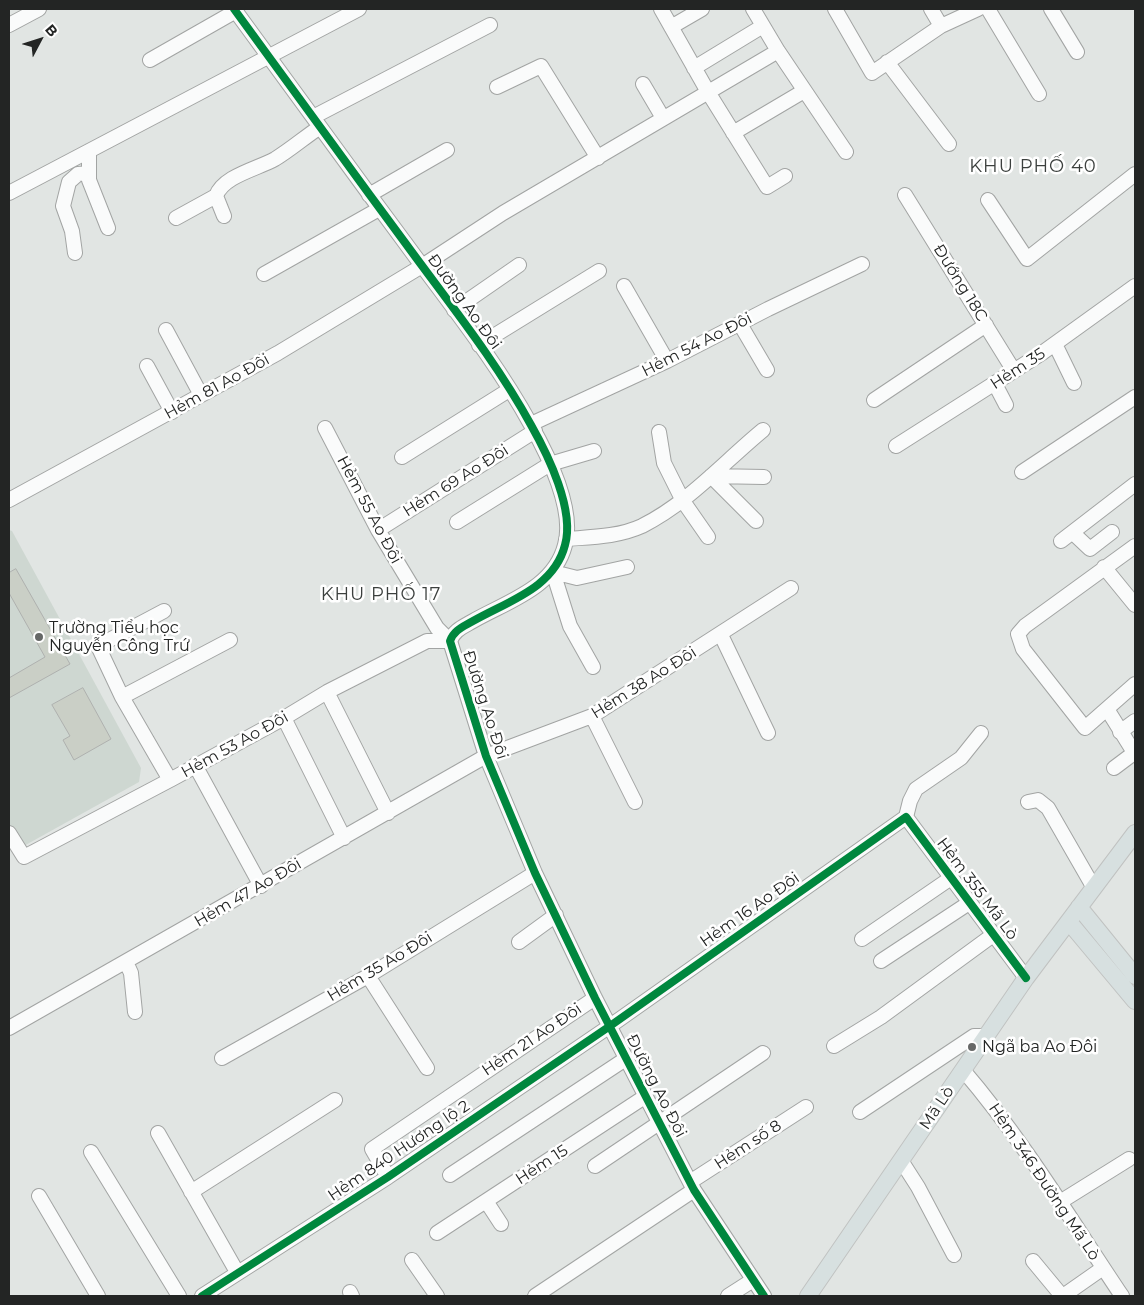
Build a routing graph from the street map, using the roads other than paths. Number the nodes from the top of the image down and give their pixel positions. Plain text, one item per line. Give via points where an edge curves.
1 (38, 9) edge
2 (359, 9) edge
3 (661, 9) edge
4 (702, 9) edge
5 (753, 9) edge
6 (835, 9) edge
7 (931, 9) edge
8 (978, 9) edge
9 (988, 9) edge
10 (1051, 9) edge
11 (235, 10) edge
12 (9, 25) edge
13 (490, 25) dead end
14 (763, 26) junction
15 (941, 26) junction
16 (671, 27) junction
17 (778, 52) junction
18 (1077, 52) dead end
19 (268, 55) junction
20 (150, 60) dead end
21 (888, 62) junction
22 (694, 68) junction
23 (643, 84) dead end
24 (497, 88) dead end
25 (804, 91) junction
26 (708, 92) junction
27 (1039, 94) dead end
28 (664, 118) junction
29 (316, 122) junction
30 (733, 133) junction
31 (949, 144) dead end
32 (447, 150) dead end
33 (89, 151) junction
34 (846, 152) dead end
35 (598, 158) junction
36 (90, 173) junction
37 (1135, 174) edge
38 (785, 176) dead end
39 (9, 193) edge
40 (369, 195) junction
41 (905, 195) dead end
42 (216, 196) junction
43 (988, 200) dead end
44 (380, 209) junction
45 (224, 216) dead end
46 (176, 218) dead end
47 (108, 228) dead end
48 (75, 253) dead end
49 (862, 264) dead end
50 (422, 266) junction
51 (519, 266) dead end
52 (599, 271) dead end
53 (264, 274) dead end
54 (624, 286) dead end
55 (1135, 286) edge
56 (454, 310) junction
57 (740, 324) junction
58 (986, 326) junction
59 (166, 330) dead end
60 (1055, 344) junction
61 (479, 345) junction
62 (667, 361) junction
63 (147, 366) dead end
64 (767, 370) dead end
65 (1014, 371) junction
66 (1074, 383) dead end
67 (995, 384) junction
68 (509, 390) junction
69 (201, 395) junction
70 (1135, 397) edge
71 (874, 400) dead end
72 (1006, 405) dead end
73 (172, 412) junction
74 (326, 428) dead end
75 (533, 428) junction
76 (762, 430) dead end
77 (659, 432) dead end
78 (896, 446) dead end
79 (594, 451) dead end
80 (402, 457) dead end
81 (550, 464) junction
82 (1022, 472) dead end
83 (711, 476) junction
84 (764, 476) dead end
85 (1135, 484) edge
86 (9, 500) edge
87 (683, 501) junction
88 (756, 521) dead end
89 (457, 522) dead end
90 (378, 530) junction
91 (1112, 532) dead end
92 (708, 537) dead end
93 (566, 539) junction
94 (1135, 546) edge
95 (627, 567) dead end
96 (1104, 567) junction
97 (552, 572) junction
98 (791, 588) dead end
99 (1135, 605) edge
100 (164, 611) dead end
101 (721, 635) junction
102 (230, 640) dead end
103 (450, 641) junction
104 (593, 667) dead end
105 (1135, 685) edge
106 (328, 692) junction
107 (122, 697) junction
108 (1107, 709) junction
109 (592, 716) junction
110 (284, 718) junction
111 (1135, 720) edge
112 (1120, 732) junction
113 (768, 733) dead end
114 (981, 733) dead end
115 (1135, 754) edge
116 (486, 756) junction
117 (195, 765) junction
118 (1114, 768) dead end
119 (170, 780) junction
120 (635, 802) dead end
121 (1028, 802) dead end
122 (388, 813) junction
123 (906, 817) junction
124 (9, 833) edge
125 (1135, 833) edge
126 (344, 838) junction
127 (535, 873) junction
128 (951, 878) junction
129 (261, 886) junction
130 (1094, 888) junction
131 (969, 903) junction
132 (1079, 907) junction
133 (556, 915) junction
134 (1069, 922) junction
135 (993, 935) junction
136 (862, 939) dead end
137 (518, 942) dead end
138 (881, 961) dead end
139 (126, 962) junction
140 (368, 976) junction
141 (1135, 976) edge
142 (1026, 978) junction
143 (595, 998) junction
144 (1135, 1001) edge
145 (135, 1012) dead end
146 (610, 1026) junction
147 (9, 1028) edge
148 (986, 1036) junction
149 (834, 1046) dead end
150 (762, 1053) dead end
151 (222, 1058) dead end
152 (626, 1058) junction
153 (427, 1068) dead end
154 (964, 1070) junction
155 (646, 1096) junction
156 (335, 1100) dead end
157 (806, 1107) dead end
158 (860, 1112) dead end
159 (660, 1123) junction
160 (158, 1134) dead end
161 (91, 1152) dead end
162 (1129, 1159) dead end
163 (902, 1162) junction
164 (595, 1166) dead end
165 (450, 1175) dead end
166 (388, 1177) junction
167 (692, 1186) junction
168 (191, 1192) junction
169 (39, 1196) dead end
170 (486, 1201) junction
171 (1060, 1202) junction
172 (501, 1224) dead end
173 (437, 1233) dead end
174 (954, 1255) dead end
175 (412, 1260) dead end
176 (1032, 1260) dead end
177 (1103, 1268) junction
178 (237, 1272) junction
179 (753, 1280) junction
180 (98, 1296) edge
181 (179, 1296) edge
182 (202, 1296) edge
183 (437, 1296) edge
184 (535, 1296) edge
185 (728, 1296) edge
186 (764, 1296) edge
187 (808, 1296) edge
188 (1062, 1296) edge
189 (1122, 1296) edge

1 - 12 street
2 - 19 street
3 - 16 street
4 - 16 street
5 - 14 street
6 - 21 street via 872,73
7 - 15 street
8 - 15 street
9 - 27 street
10 - 18 street
11 - 19 street, Đường Ao Đôi
11 - 20 street
13 - 29 street
14 - 17 street
14 - 22 street
15 - 21 street
16 - 22 street
17 - 25 street
17 - 26 street, Hẻm 81 Ao Đôi
19 - 29 street, Đường Ao Đôi
19 - 33 street
21 - 31 street
22 - 26 street
23 - 28 street
24 - 35 street via 541,66
25 - 30 street
25 - 34 street
26 - 28 street, Hẻm 81 Ao Đôi
26 - 30 street
28 - 35 street, Hẻm 81 Ao Đôi
29 - 40 street, Đường Ao Đôi
29 - 42 street via 275,158 229,181
30 - 38 street via 767,187
32 - 40 street
33 - 36 street
33 - 39 street
35 - 50 street, Hẻm 81 Ao Đôi via 503,213
36 - 47 street
36 - 48 street via 78,174 69,182 63,206 72,231
37 - 43 street via 1027,259
40 - 44 street, Đường Ao Đôi
41 - 58 street, Đướng 18C
42 - 45 street
42 - 46 street
44 - 50 street, Đường Ao Đôi
44 - 53 street
49 - 57 street, Hẻm 54 Ao Đôi
50 - 56 street, Đường Ao Đôi
50 - 69 street, Hẻm 81 Ao Đôi via 278,353
51 - 56 street
52 - 61 street
54 - 62 street
55 - 60 street, Hẻm 35
56 - 61 street, Đường Ao Đôi
57 - 62 street, Hẻm 54 Ao Đôi
57 - 64 street
58 - 65 street, Đướng 18C
58 - 71 street
59 - 69 street
60 - 65 street, Hẻm 35
60 - 66 street
61 - 68 street, Đường Ao Đôi
62 - 75 street, Hẻm 54 Ao Đôi
63 - 73 street
65 - 67 street, Hẻm 35
67 - 72 street
67 - 78 street, Hẻm 35
68 - 75 street, Đường Ao Đôi
68 - 80 street
69 - 73 street, Hẻm 81 Ao Đôi
70 - 82 street
73 - 86 street, Hẻm 81 Ao Đôi
74 - 90 street, Hẻm 55 Ao Đôi
75 - 81 street, Đường Ao Đôi
75 - 90 street, Hẻm 69 Ao Đôi
76 - 83 street
77 - 87 street via 664,463
79 - 81 street
81 - 89 street
81 - 93 street, Đường Ao Đôi via 567,517
83 - 84 street
83 - 87 street
83 - 88 street
85 - 91 street via 1067,537 1090,549
87 - 92 street
87 - 93 street via 640,526 602,537
90 - 103 street, Hẻm 55 Ao Đôi via 437,628
93 - 97 street, Đường Ao Đôi
94 - 96 street
95 - 97 street via 577,578
96 - 99 street
96 - 108 street via 1018,634 1023,649 1085,728
97 - 103 street, Đường Ao Đôi via 527,593 453,632
97 - 104 street via 570,626
98 - 101 street, Hẻm 38 Ao Đôi
100 - 107 street, Hẻm 53 Ao Đôi via 98,646
101 - 109 street, Hẻm 38 Ao Đôi
101 - 113 street
102 - 107 street
103 - 106 street, Hẻm 53 Ao Đôi via 428,641
103 - 116 street, Đường Ao Đôi
105 - 108 street
106 - 110 street, Hẻm 53 Ao Đôi
106 - 122 street
107 - 119 street, Hẻm 53 Ao Đôi
108 - 112 street
109 - 116 street, Hẻm 38 Ao Đôi
109 - 120 street
110 - 117 street, Hẻm 53 Ao Đôi
110 - 126 street
111 - 112 street
112 - 115 street
114 - 123 street via 961,758 916,789
115 - 118 street
116 - 122 street, Hẻm 47 Ao Đôi
116 - 127 street, Đường Ao Đôi
117 - 119 street, Hẻm 53 Ao Đôi
117 - 129 street
119 - 124 street via 24,857
121 - 130 street via 1038,800 1048,808
122 - 126 street, Hẻm 47 Ao Đôi
123 - 128 street, Hẻm 355 Mã Lò
123 - 146 street, Hẻm 16 Ao Đôi
125 - 130 main road, Mã Lò
126 - 129 street, Hẻm 47 Ao Đôi
127 - 133 street, Đường Ao Đôi
127 - 140 street, Hẻm 35 Ao Đôi
128 - 131 street, Hẻm 355 Mã Lò
128 - 136 street
129 - 139 street, Hẻm 47 Ao Đôi
130 - 132 main road, Mã Lò
131 - 135 street, Hẻm 355 Mã Lò
131 - 138 street
132 - 134 main road, Mã Lò
132 - 141 main road
133 - 137 street
133 - 143 street, Đường Ao Đôi
134 - 142 main road, Mã Lò
134 - 144 main road
135 - 142 street, Hẻm 355 Mã Lò
135 - 149 street via 881,1017
139 - 145 street via 131,973
139 - 147 street, Hẻm 47 Ao Đôi
140 - 151 street, Hẻm 35 Ao Đôi
140 - 153 street
142 - 148 main road, Mã Lò
143 - 146 street, Đường Ao Đôi
143 - 166 street, Hẻm 21 Ao Đôi via 372,1149
146 - 152 street, Đường Ao Đôi
146 - 166 street, Hẻm 840 Hương lộ 2
148 - 154 main road, Mã Lò
148 - 158 street via 974,1036
150 - 159 street
152 - 155 street, Đường Ao Đôi
152 - 165 street
154 - 163 main road, Mã Lò
154 - 171 street, Hẻm 346 Đường Mã Lò
155 - 159 street, Đường Ao Đôi
155 - 170 street, Hẻm 15
156 - 168 street
157 - 167 street, Hẻm số 8
159 - 164 street
159 - 167 street, Đường Ao Đôi
160 - 168 street
161 - 181 street
162 - 171 street
163 - 174 street
163 - 187 main road, Mã Lò
166 - 178 street, Hẻm 840 Hương lộ 2
167 - 179 street, Đường Ao Đôi
167 - 184 street, Hẻm số 8
168 - 178 street
169 - 180 street
170 - 172 street
170 - 173 street, Hẻm 15
171 - 177 street, Hẻm 346 Đường Mã Lò
175 - 183 street
176 - 188 street
177 - 188 street
177 - 189 street, Hẻm 346 Đường Mã Lò
178 - 182 street, Hẻm 840 Hương lộ 2
179 - 185 street
179 - 186 street, Đường Ao Đôi

